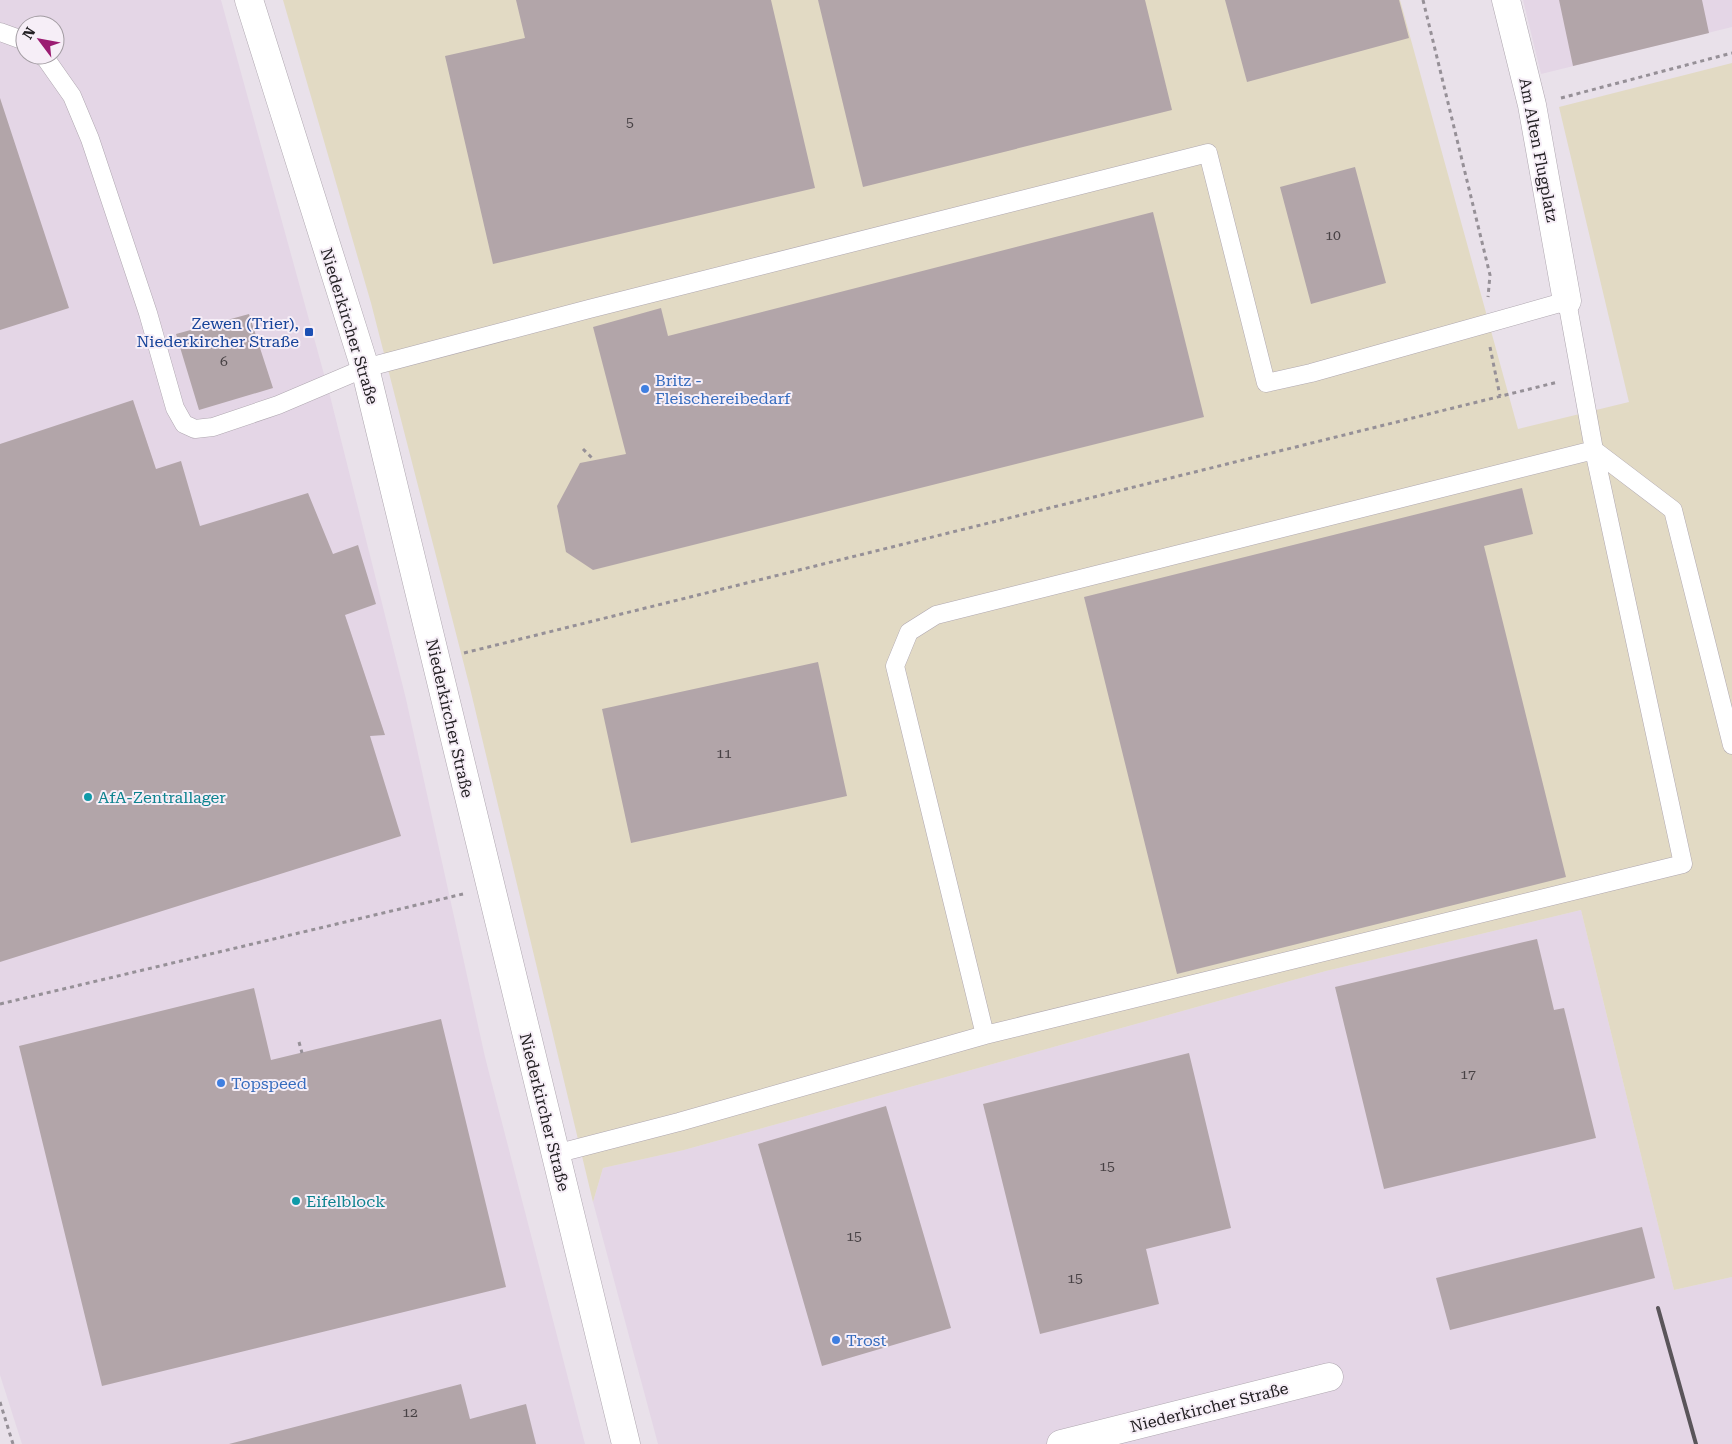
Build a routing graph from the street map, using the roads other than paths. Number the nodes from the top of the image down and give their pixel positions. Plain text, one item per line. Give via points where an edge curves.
1 (249, 0) edge
2 (1506, 0) edge
3 (0, 32) edge
4 (15, 37) edge
5 (50, 65) edge
6 (1567, 301) junction
7 (365, 368) junction
8 (1594, 450) junction
9 (1732, 745) edge
10 (985, 1035) junction
11 (555, 1154) junction
12 (1329, 1377) dead end
13 (626, 1444) edge
14 (1061, 1444) edge

1 - 7 street, Niederkircher Straße
2 - 6 street, Am Alten Flugplatz via 1532,105
3 - 4 lane
5 - 7 lane via 72,96 90,139 148,313 175,408 184,424 195,430 213,427 278,405
6 - 7 lane via 1266,383 1208,153
6 - 8 lane
7 - 11 street, Niederkircher Straße
8 - 9 lane via 1673,510
8 - 10 lane via 936,615 910,632 895,666
8 - 10 lane via 1683,864
10 - 11 lane
11 - 13 street, Niederkircher Straße
12 - 14 street, Niederkircher Straße

